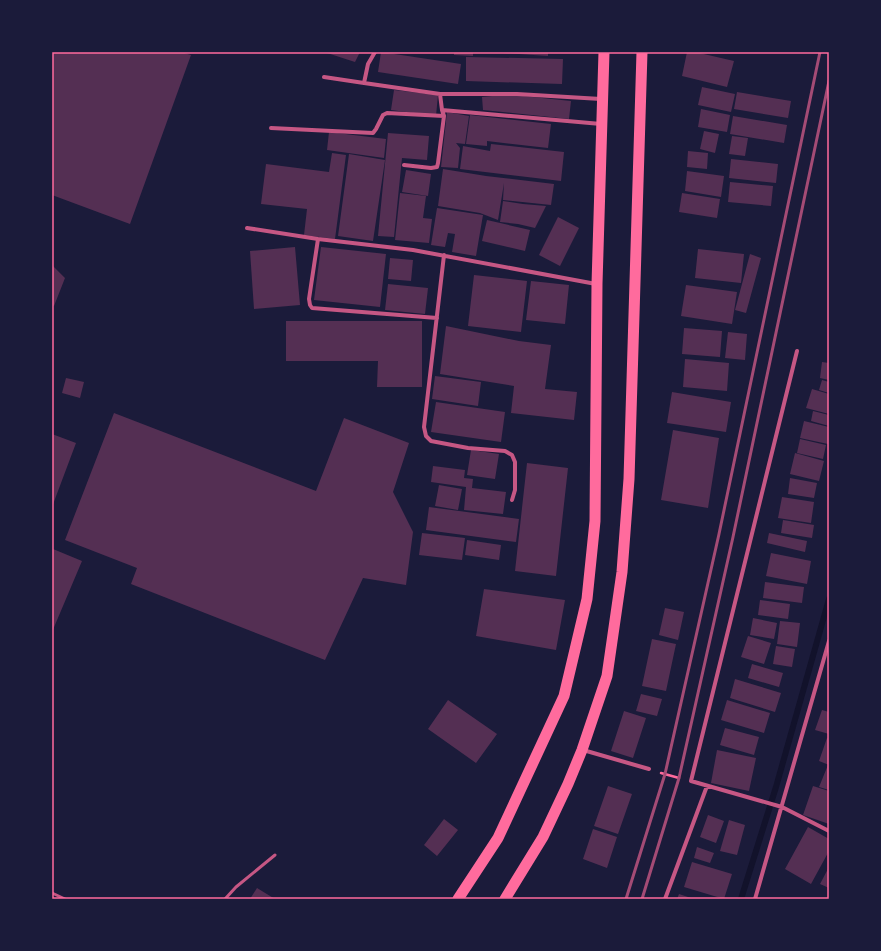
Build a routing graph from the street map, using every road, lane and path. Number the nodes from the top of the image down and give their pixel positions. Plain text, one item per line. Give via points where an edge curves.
1 (375, 52) edge
2 (604, 52) edge
3 (642, 52) edge
4 (324, 77) dead end
5 (364, 83) junction
6 (440, 94) junction
7 (602, 99) junction
8 (442, 110) junction
9 (444, 116) junction
10 (601, 124) junction
11 (271, 128) dead end
12 (404, 165) dead end
13 (247, 228) dead end
14 (318, 239) junction
15 (444, 255) junction
16 (597, 284) junction
17 (437, 318) junction
18 (797, 351) dead end
19 (512, 500) dead end
20 (829, 642) edge
21 (582, 750) junction
22 (649, 769) joint
23 (691, 781) junction
24 (706, 786) junction
25 (782, 807) junction
26 (829, 831) edge
27 (275, 855) dead end
28 (52, 893) edge
29 (65, 899) edge
30 (225, 899) edge
31 (458, 899) edge
32 (505, 899) edge
33 (665, 899) edge
34 (755, 899) edge

1 - 5 street via 368,64
2 - 7 highway
3 - 21 highway via 629,479 622,572 607,676
4 - 5 street
5 - 6 street
6 - 7 street via 517,94
6 - 8 street
7 - 10 highway
8 - 9 street
8 - 10 street
9 - 11 street via 387,113 383,115 373,133
9 - 12 street via 437,167
10 - 16 highway
13 - 14 street
14 - 15 street
14 - 17 street via 309,299 312,308
15 - 16 street
15 - 17 street
16 - 31 highway via 595,520 586,600 564,696 498,838
17 - 19 street via 424,428 426,436 430,440 468,448 505,451 512,455 515,462 515,490
18 - 23 street
20 - 25 street
21 - 22 street
21 - 32 highway via 543,837
22 - 23 path
23 - 24 street
24 - 25 street
24 - 33 street
25 - 26 street
25 - 34 street
27 - 30 lane
28 - 29 lane

